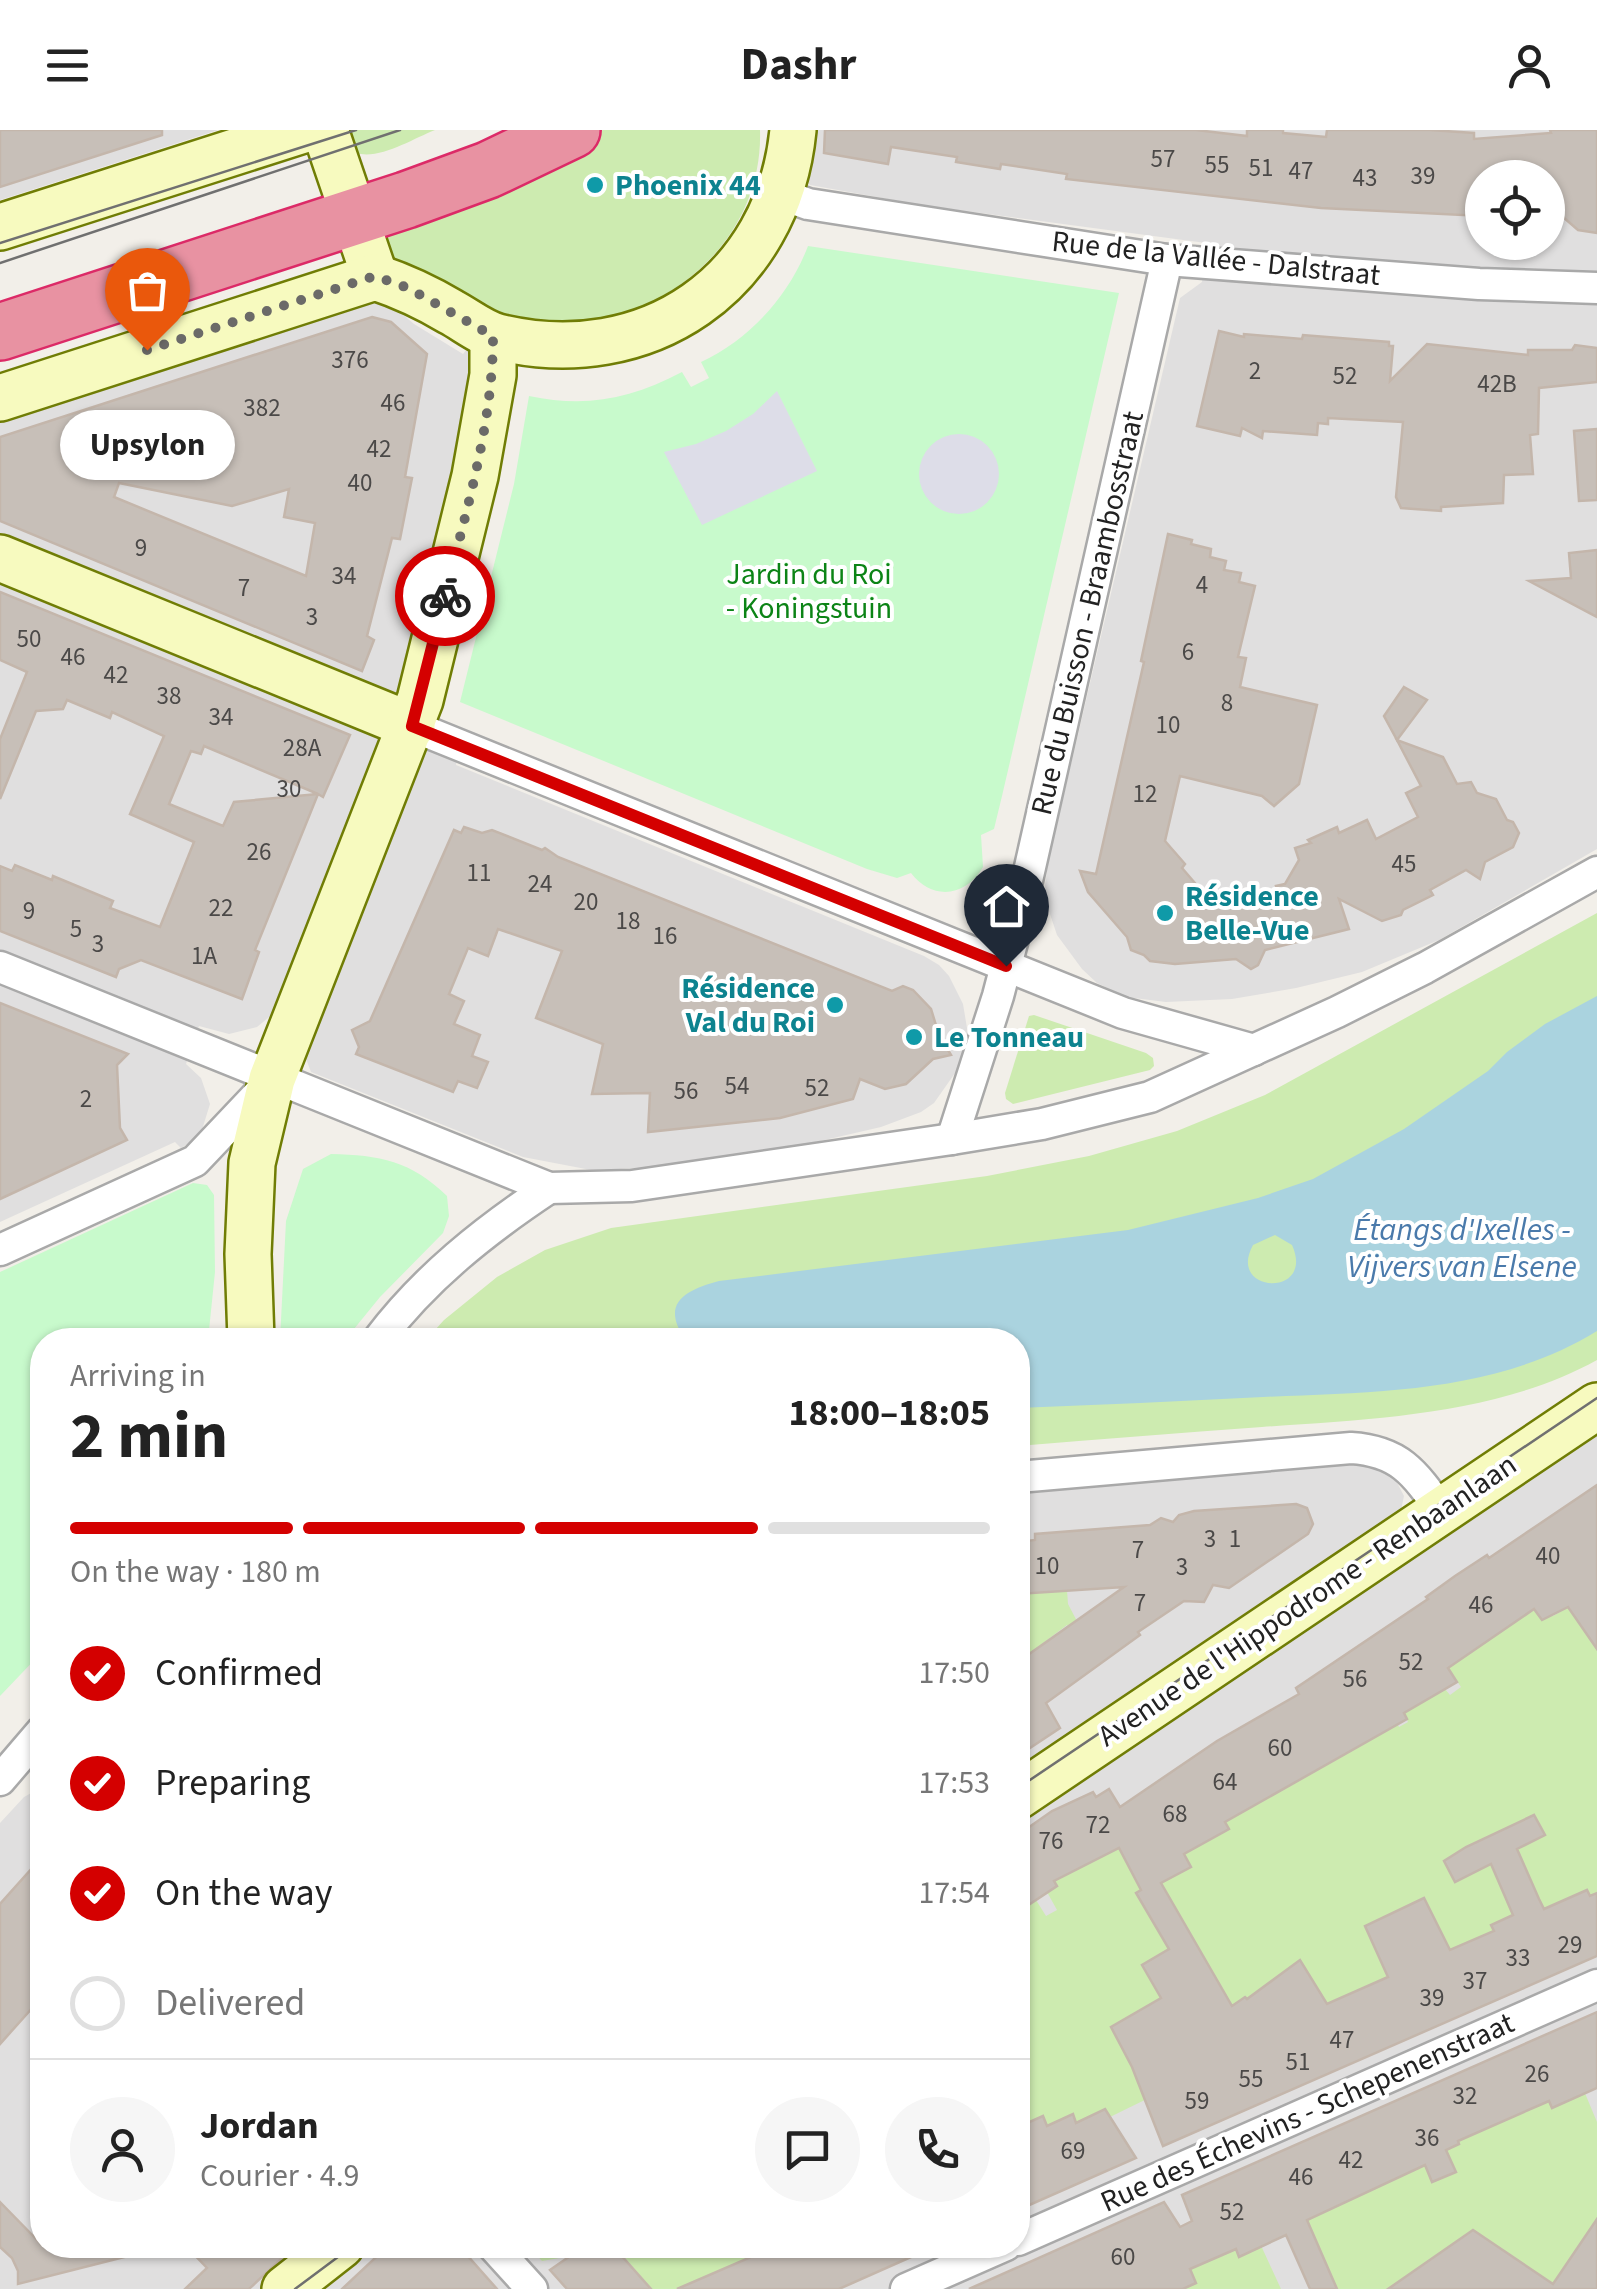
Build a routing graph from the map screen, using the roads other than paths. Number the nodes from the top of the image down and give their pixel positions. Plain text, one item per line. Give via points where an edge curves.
1 (303, 130) edge
2 (325, 130) edge
3 (506, 130) edge
4 (572, 130) edge
5 (792, 130) edge
6 (780, 194) junction
7 (349, 206) junction
8 (0, 227) edge
9 (1167, 260) junction
10 (375, 276) junction
11 (1597, 288) edge
12 (0, 306) edge
13 (0, 332) edge
14 (493, 336) junction
15 (0, 398) edge
16 (0, 558) edge
17 (412, 726) junction
18 (1597, 872) edge
19 (1006, 966) junction
20 (0, 967) edge
21 (1254, 1050) junction
22 (272, 1079) junction
23 (952, 1139) junction
24 (548, 1188) junction
25 (0, 1250) edge
26 (248, 1254) junction
27 (236, 1328) edge
28 (251, 1328) edge
29 (387, 1328) edge
30 (1597, 1406) edge
31 (1030, 1475) edge
32 (1441, 1510) junction
33 (30, 1745) edge
34 (30, 1760) edge
35 (2, 1778) edge
36 (1030, 1788) edge
37 (1597, 1985) edge
38 (1030, 2235) edge
39 (324, 2258) edge
40 (504, 2258) edge
41 (976, 2258) edge
42 (285, 2289) edge
43 (532, 2289) edge
44 (906, 2289) edge

1 - 8 main road
2 - 7 main road
3 - 7 highway
4 - 7 highway via 488,170
5 - 6 main road
6 - 9 street, Rue de la Vallée - Dalstraat via 808,204
6 - 14 main road via 758,239 727,279 688,312 642,334 592,344
7 - 10 main road
7 - 12 highway
7 - 13 highway
9 - 11 street, Rue de la Vallée - Dalstraat
9 - 19 street, Rue du Buisson - Braambosstraat
10 - 14 main road
10 - 15 main road
14 - 17 main road via 493,376 474,476
16 - 17 main road
17 - 19 street
17 - 22 main road
18 - 21 street via 1425,968
19 - 21 street via 1122,1013
19 - 23 street, Rue du Buisson - Braambosstraat
20 - 22 street
21 - 23 street via 1150,1097
22 - 24 street
22 - 25 street via 195,1161
22 - 26 main road via 252,1163
23 - 24 street via 632,1186
24 - 29 street via 456,1256
26 - 27 main road
26 - 28 main road
30 - 32 main road, Avenue de l'Hippodrome - Renbaanlaan
31 - 32 street via 1377,1449 1403,1462
32 - 36 main road, Avenue de l'Hippodrome - Renbaanlaan
33 - 35 street
34 - 35 street
37 - 38 street, Rue des Échevins - Schepenenstraat
39 - 42 main road
40 - 43 street
41 - 44 street

